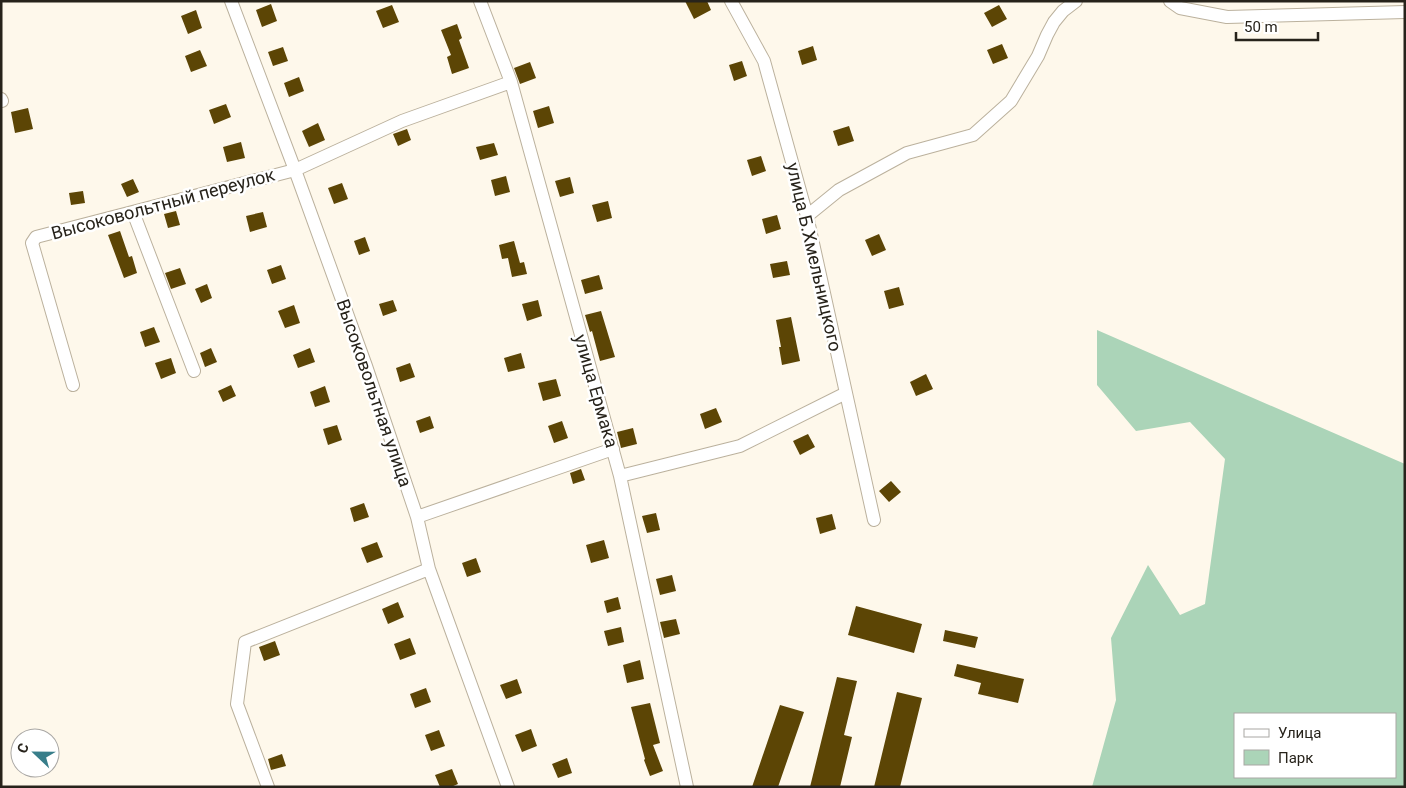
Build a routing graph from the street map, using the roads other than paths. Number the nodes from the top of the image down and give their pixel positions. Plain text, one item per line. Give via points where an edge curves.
1 (231, 1) edge
2 (480, 1) edge
3 (731, 1) edge
4 (1076, 1) edge
5 (1170, 1) edge
6 (1405, 12) edge
7 (511, 82) junction
8 (295, 170) junction
9 (133, 212) junction
10 (807, 216) junction
11 (194, 371) dead end
12 (73, 385) dead end
13 (846, 393) junction
14 (613, 449) junction
15 (620, 476) junction
16 (417, 517) junction
17 (874, 520) dead end
18 (429, 569) junction
19 (268, 787) edge
20 (508, 787) edge
21 (687, 787) edge

1 - 8 street, Высоковольтная улица
2 - 7 street, улица Ермака
3 - 10 street, улица Б.Хмельницкого via 764,61
4 - 10 street via 1054,22 1011,101 972,135 907,153 839,190
5 - 6 street via 1180,8 1227,17
7 - 8 street, Высоковольтный переулок via 402,121
7 - 14 street, улица Ермака
8 - 9 street, Высоковольтный переулок
8 - 16 street, Высоковольтная улица
9 - 11 street
9 - 12 street, Высоковольтный переулок via 36,237 32,243
10 - 13 street, улица Б.Хмельницкого
13 - 15 street via 740,446
13 - 17 street, улица Б.Хмельницкого
14 - 15 street, улица Ермака
14 - 16 street
15 - 21 street, улица Ермака
16 - 18 street, Высоковольтная улица
18 - 19 street via 245,642 237,704
18 - 20 street, Высоковольтная улица

